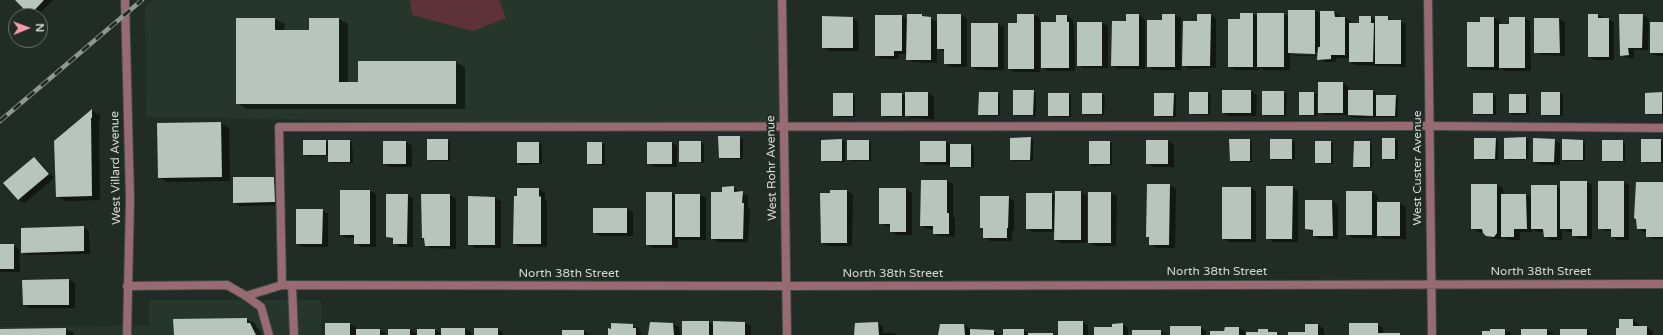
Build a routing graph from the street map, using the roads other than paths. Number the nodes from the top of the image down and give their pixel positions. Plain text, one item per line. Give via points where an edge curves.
1 (125, 0) edge
2 (782, 0) edge
3 (1428, 0) edge
4 (1429, 126) junction
5 (784, 128) junction
6 (1663, 128) edge
7 (1430, 284) junction
8 (1663, 284) edge
9 (282, 285) junction
10 (292, 285) junction
11 (127, 286) junction
12 (786, 286) junction
13 (246, 296) junction
14 (127, 335) edge
15 (269, 335) edge
16 (294, 335) edge
17 (787, 335) edge
18 (1432, 335) edge

1 - 11 street, West Villard Avenue via 130,199
2 - 5 street, West Rohr Avenue
3 - 4 street, West Custer Avenue
4 - 5 street
4 - 6 street
4 - 7 street, West Custer Avenue
5 - 9 street via 279,127
5 - 12 street, West Rohr Avenue
7 - 8 street, North 38th Street
7 - 12 street, North 38th Street
7 - 18 street, West Custer Avenue
9 - 10 street, North 38th Street
9 - 13 street, North 38th Street
10 - 12 street, North 38th Street
10 - 16 street
11 - 13 street via 227,285
11 - 14 street, West Villard Avenue
12 - 17 street, West Rohr Avenue
13 - 15 street via 261,307

